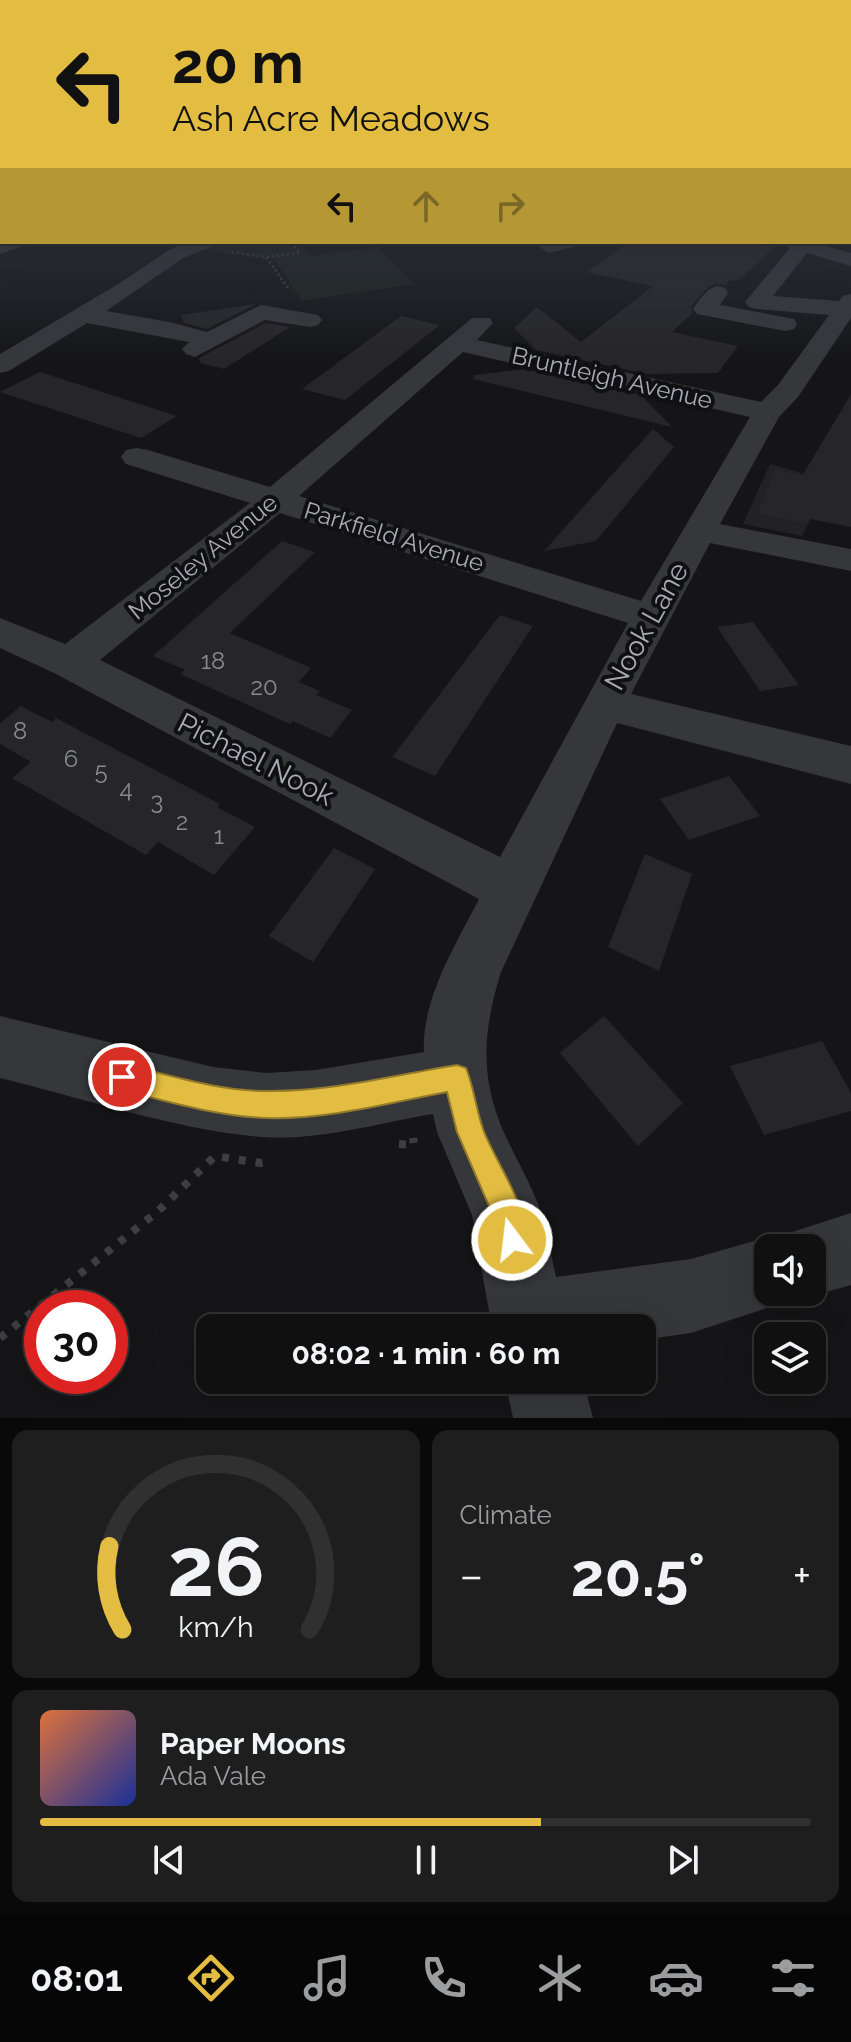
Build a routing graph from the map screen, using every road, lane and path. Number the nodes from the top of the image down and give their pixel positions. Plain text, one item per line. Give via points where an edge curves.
1 (201, 244) edge
2 (292, 244) edge
3 (562, 244) edge
4 (796, 244) edge
5 (549, 247) dead end
6 (266, 257) junction
7 (851, 260) edge
8 (717, 293) dead end
9 (282, 314) junction
10 (843, 314) edge
11 (83, 315) junction
12 (310, 320) dead end
13 (470, 333) joint
14 (0, 365) edge
15 (767, 412) junction
16 (137, 457) dead end
17 (275, 500) junction
18 (699, 530) junction
19 (851, 560) edge
20 (651, 617) junction
21 (0, 632) edge
22 (69, 663) junction
23 (604, 704) junction
24 (851, 765) edge
25 (511, 889) junction
26 (0, 1047) edge
27 (457, 1078) junction
28 (215, 1156) dead end
29 (851, 1249) edge
30 (826, 1256) edge
31 (754, 1277) edge
32 (528, 1314) edge
33 (630, 1314) edge
34 (0, 1338) edge
35 (547, 1394) edge
36 (553, 1418) edge

1 - 6 path
1 - 11 street via 176,254
2 - 6 path via 300,253
3 - 5 street
4 - 7 street
4 - 10 street via 757,302
6 - 9 path via 299,303
8 - 10 street via 705,309
9 - 11 street via 261,312 202,344 143,323
9 - 12 street
10 - 15 street, Nook Lane
11 - 14 street
13 - 15 street, Bruntleigh Avenue
13 - 17 street, Moseley Avenue
15 - 18 street, Nook Lane
16 - 17 street, Parkfield Avenue
17 - 20 street, Parkfield Avenue
17 - 22 street, Moseley Avenue
18 - 19 street
18 - 20 street, Nook Lane
20 - 23 street, Nook Lane
21 - 22 street, Pichael Nook
22 - 25 street, Pichael Nook
23 - 24 street
23 - 25 street, Nook Lane
25 - 27 street, Nook Lane via 459,1011 454,1043
26 - 27 street via 213,1099 266,1105 316,1102
27 - 32 street, Nook Lane via 470,1132 507,1214
28 - 34 path via 157,1212
29 - 30 street
31 - 33 street
35 - 36 street, Nook Lane

